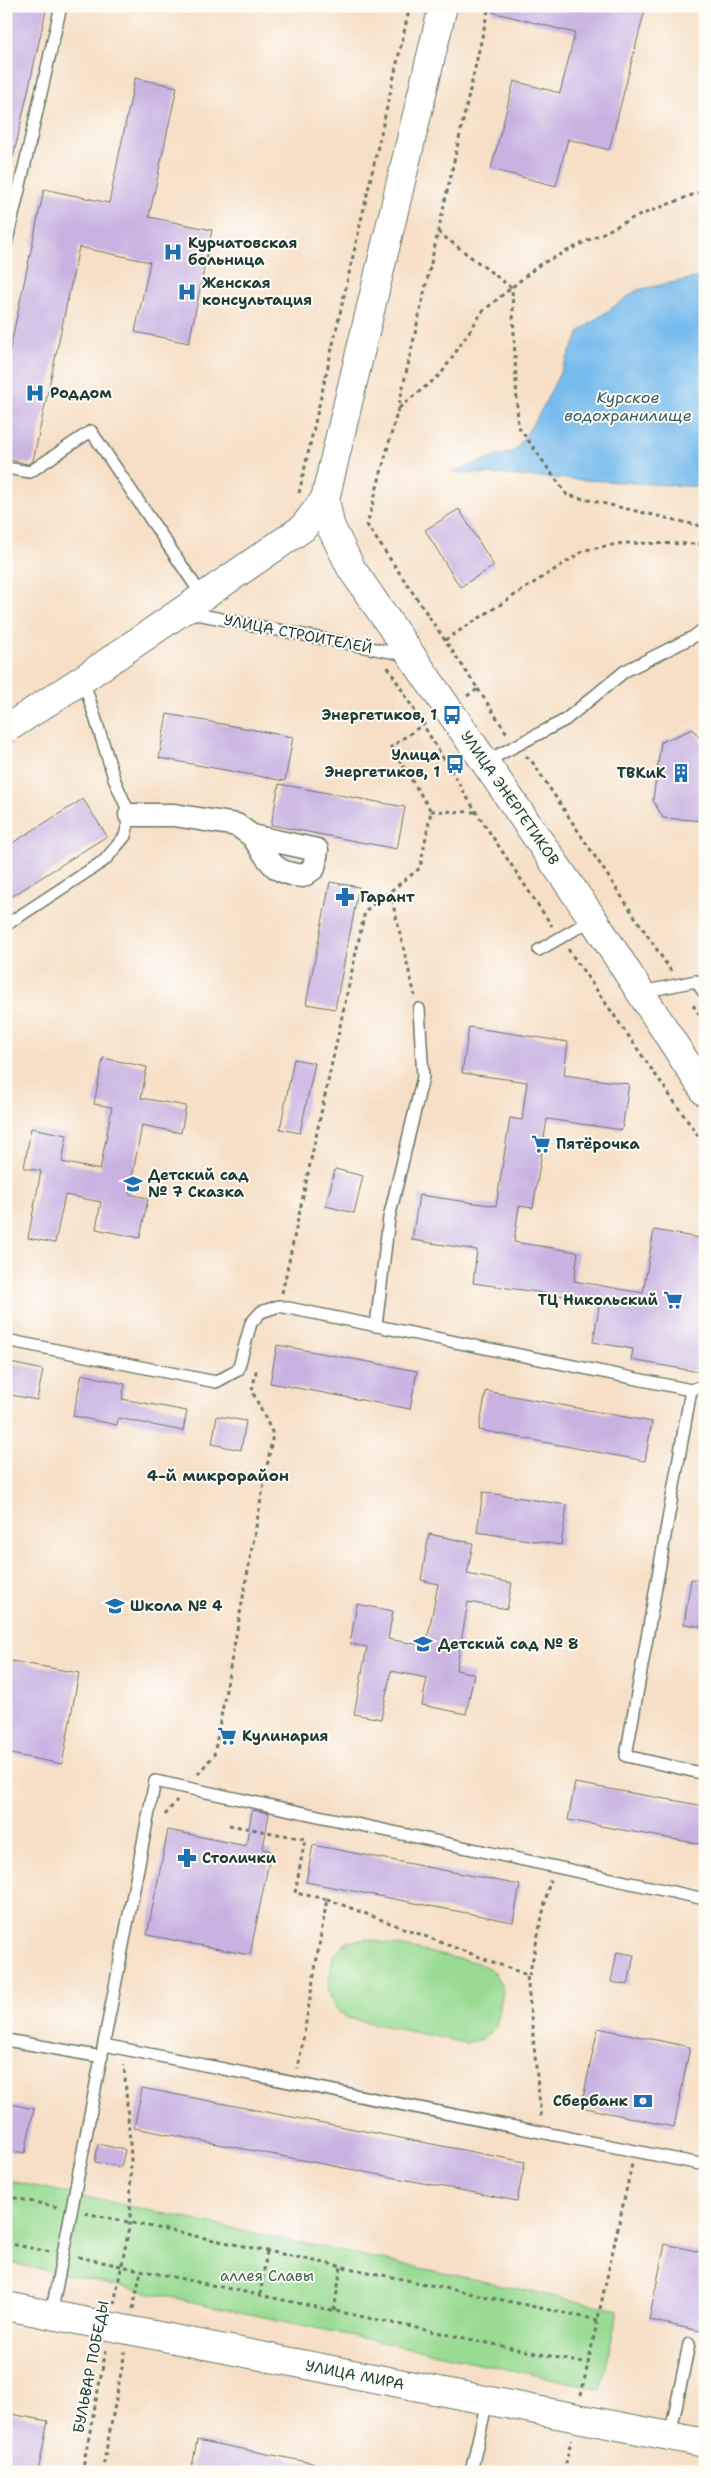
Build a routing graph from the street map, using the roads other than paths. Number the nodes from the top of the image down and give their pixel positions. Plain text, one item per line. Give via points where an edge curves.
1 (61, 6) edge
2 (443, 6) edge
3 (12, 193) edge
4 (6, 244) edge
5 (6, 468) edge
6 (325, 500) junction
7 (193, 604) junction
8 (705, 628) edge
9 (413, 656) junction
10 (83, 679) junction
11 (6, 729) edge
12 (485, 762) junction
13 (130, 815) junction
14 (252, 836) dead end
15 (593, 919) junction
16 (6, 925) edge
17 (539, 950) dead end
18 (640, 993) junction
19 (705, 994) edge
20 (419, 1009) road end
21 (701, 1075) edge
22 (376, 1326) junction
23 (6, 1340) edge
24 (705, 1385) edge
25 (691, 1390) junction
26 (705, 1774) edge
27 (705, 1899) edge
28 (6, 2040) edge
29 (104, 2046) junction
30 (102, 2057) junction
31 (705, 2165) edge
32 (6, 2306) edge
33 (51, 2315) junction
34 (689, 2344) dead end
35 (487, 2401) junction
36 (670, 2436) junction
37 (705, 2443) edge
38 (472, 2472) edge

1 - 3 lane
2 - 6 main road
3 - 4 lane
5 - 7 lane via 30,472 92,431
6 - 7 main road via 303,528
6 - 9 main road, УЛИЦА ЭНЕРГЕТИКОВ via 330,525 351,568
7 - 9 lane, УЛИЦА СТРОИТЕЛЕЙ
7 - 10 main road
8 - 12 lane via 625,671 565,720
9 - 12 main road, УЛИЦА ЭНЕРГЕТИКОВ
10 - 11 main road
10 - 13 lane via 115,781
12 - 15 main road, УЛИЦА ЭНЕРГЕТИКОВ
13 - 14 street via 174,815 237,825
13 - 16 lane via 125,836 105,860
15 - 17 lane
15 - 18 main road, УЛИЦА ЭНЕРГЕТИКОВ
18 - 19 lane via 696,981
18 - 21 main road, УЛИЦА ЭНЕРГЕТИКОВ
20 - 22 lane via 423,1077 389,1218
22 - 23 lane via 279,1306 261,1312 251,1323 238,1370 216,1382
22 - 25 lane
24 - 25 lane
25 - 26 lane via 626,1756
27 - 29 lane via 156,1781
28 - 30 lane
29 - 30 lane
29 - 31 lane
30 - 33 lane
32 - 33 main road, УЛИЦА МИРА
33 - 35 main road, УЛИЦА МИРА
34 - 36 lane
35 - 36 main road, УЛИЦА МИРА
35 - 38 lane
36 - 37 main road, УЛИЦА МИРА

